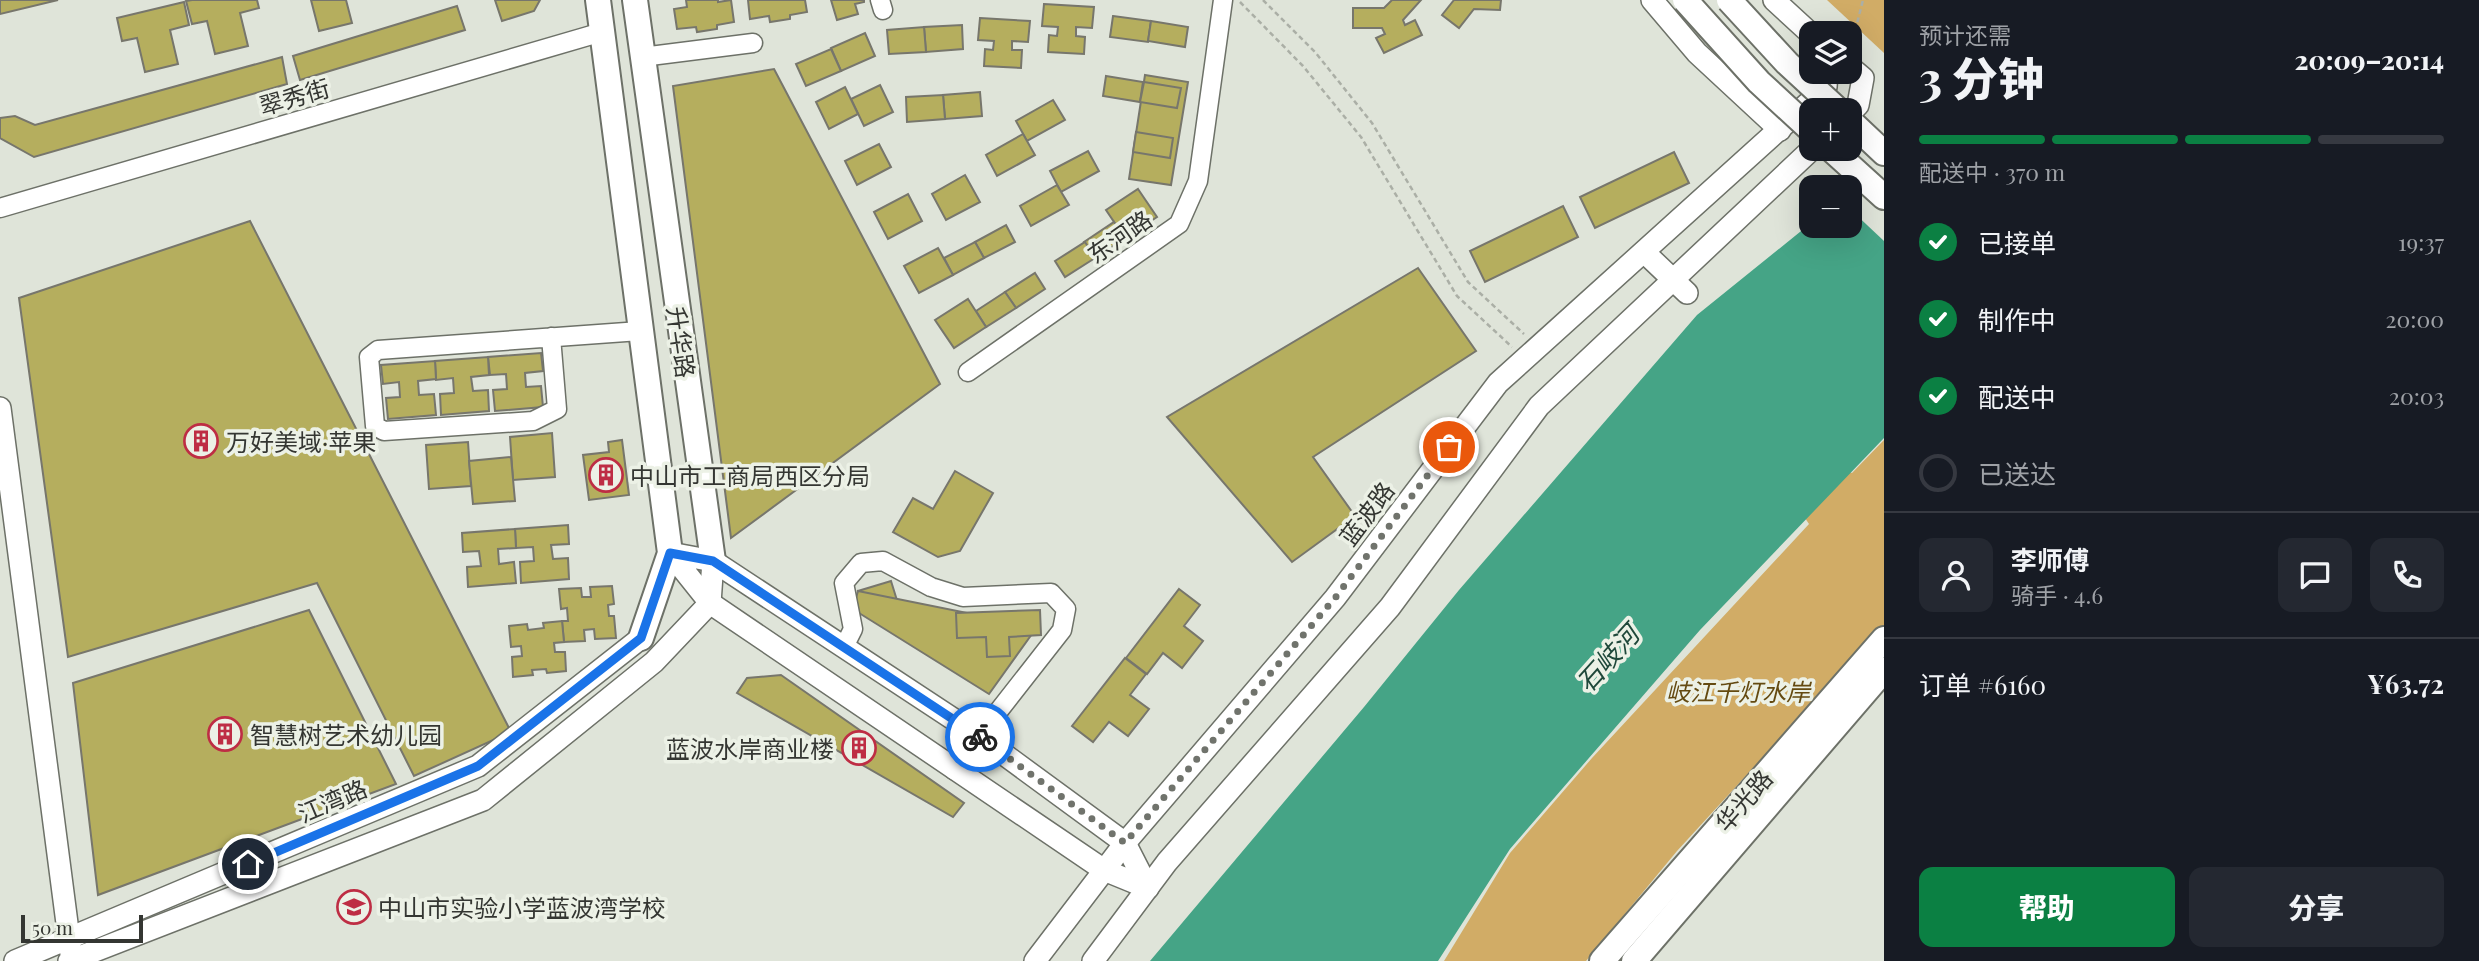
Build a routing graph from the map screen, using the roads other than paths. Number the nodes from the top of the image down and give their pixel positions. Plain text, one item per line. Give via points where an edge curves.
1 (598, 0) edge
2 (635, 0) edge
3 (1223, 0) edge
4 (1652, 0) edge
5 (1685, 0) edge
6 (1729, 0) edge
7 (1774, 0) edge
8 (1799, 23) edge
9 (602, 32) junction
10 (754, 43) dead end
11 (642, 57) junction
12 (1826, 84) edge
13 (1825, 98) edge
14 (1799, 119) edge
15 (1780, 130) junction
16 (1862, 132) edge
17 (1884, 153) edge
18 (1801, 161) edge
19 (1844, 161) edge
20 (1884, 197) edge
21 (0, 208) edge
22 (1644, 252) junction
23 (1680, 287) junction
24 (640, 331) junction
25 (551, 337) junction
26 (968, 372) dead end
27 (0, 408) edge
28 (670, 553) junction
29 (713, 561) junction
30 (710, 603) junction
31 (641, 638) joint
32 (1884, 639) edge
33 (844, 647) junction
34 (1884, 670) edge
35 (826, 681) junction
36 (979, 736) junction
37 (955, 769) junction
38 (1125, 843) junction
39 (1104, 870) junction
40 (1148, 888) junction
41 (70, 954) edge
42 (15, 961) edge
43 (1035, 961) edge
44 (1093, 961) edge
45 (1602, 961) edge
46 (1634, 961) edge

1 - 9 main road, 升华路
2 - 11 main road, 升华路
3 - 26 street, 东河路 via 1198,181 1179,224
4 - 15 street via 1697,53
5 - 14 main road, bridge
6 - 13 main road, bridge
7 - 8 street
9 - 21 street, 翠秀街
9 - 24 main road, 升华路
10 - 11 street
11 - 29 main road, 升华路
12 - 15 street, 蓝波路
15 - 22 street, 蓝波路
16 - 17 main road
18 - 23 street
19 - 20 main road
22 - 23 street
22 - 38 street, 蓝波路 via 1498,383 1335,598
23 - 40 street via 1539,406 1390,607
24 - 25 street
24 - 28 main road, 升华路
25 - 25 street via 378,350 369,357 375,426 384,431 544,417 557,409
27 - 41 street
28 - 29 street
28 - 30 street
28 - 31 main road, 升华路
29 - 30 street, 升华路
29 - 33 street
30 - 35 street
30 - 41 street, 江湾路 via 654,662 483,800
31 - 41 street, 江湾路 via 478,766
32 - 45 main road, 华光路
33 - 35 street
33 - 36 street
33 - 36 street via 853,629 844,583 860,563 883,561 931,587 963,597 1051,593 1066,609 1062,630
34 - 46 main road, 华光路
35 - 37 street
36 - 37 street
36 - 38 street
37 - 39 street
38 - 39 street, 蓝波路
38 - 40 street
39 - 40 street
39 - 43 street, 蓝波路
40 - 44 street
41 - 42 street, 江湾路

